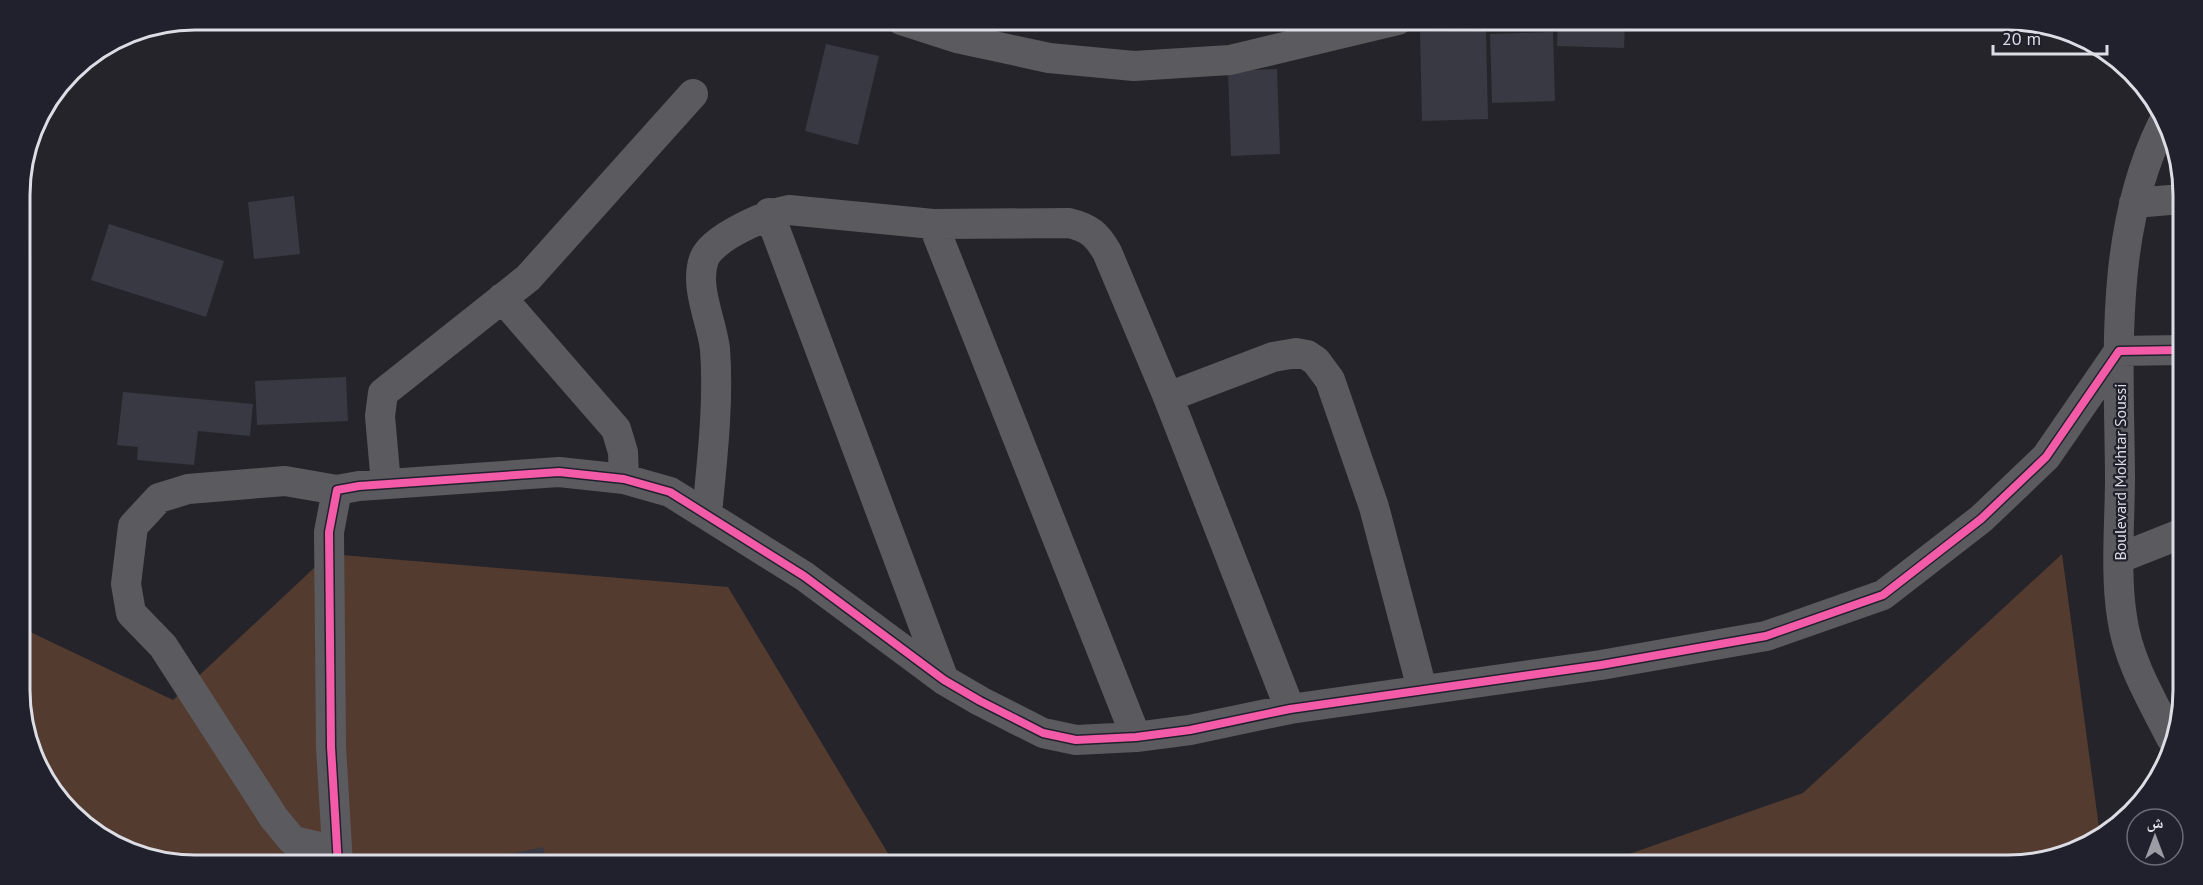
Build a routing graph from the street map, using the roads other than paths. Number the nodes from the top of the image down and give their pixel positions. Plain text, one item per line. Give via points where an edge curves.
1 (932, 30) edge
2 (1356, 30) edge
3 (693, 94) dead end
4 (2159, 130) edge
5 (2173, 201) edge
6 (2134, 203) junction
7 (769, 213) junction
8 (933, 224) junction
9 (502, 298) junction
10 (2173, 350) edge
11 (2119, 351) junction
12 (1168, 397) junction
13 (624, 479) junction
14 (386, 484) junction
15 (337, 490) junction
16 (707, 514) junction
17 (2173, 537) edge
18 (2120, 558) junction
19 (944, 680) junction
20 (1422, 689) junction
21 (1290, 709) junction
22 (2168, 729) edge
23 (1136, 737) junction
24 (330, 855) edge
25 (338, 855) edge

1 - 2 street via 1049,58 1134,66 1230,60
3 - 9 street via 528,278
4 - 6 street, Boulevard Mokhtar Soussi
5 - 6 street
6 - 11 street, Boulevard Mokhtar Soussi via 2129,222
7 - 8 street via 789,210
7 - 16 street via 715,245 704,258 703,288 715,349 714,443
7 - 19 street
8 - 12 street via 1069,223 1097,235
8 - 23 street
9 - 13 street via 616,429 623,452
9 - 14 street via 383,393 380,416
10 - 11 street
11 - 18 street, Boulevard Mokhtar Soussi
11 - 20 street via 2046,457 1981,519 1883,595 1766,636 1601,665
12 - 20 street via 1273,357 1296,353 1316,361 1330,380 1374,507
12 - 21 street
13 - 14 street via 559,472
13 - 16 street via 670,492
14 - 15 street
15 - 24 street via 285,481 188,489 159,498 133,526 126,584 131,613 163,646 292,841
15 - 25 street via 328,532 331,747
16 - 19 street via 804,576
17 - 18 street
18 - 22 street, Boulevard Mokhtar Soussi via 2122,616 2133,664
19 - 23 street via 1043,733 1076,740
20 - 21 street
21 - 23 street

